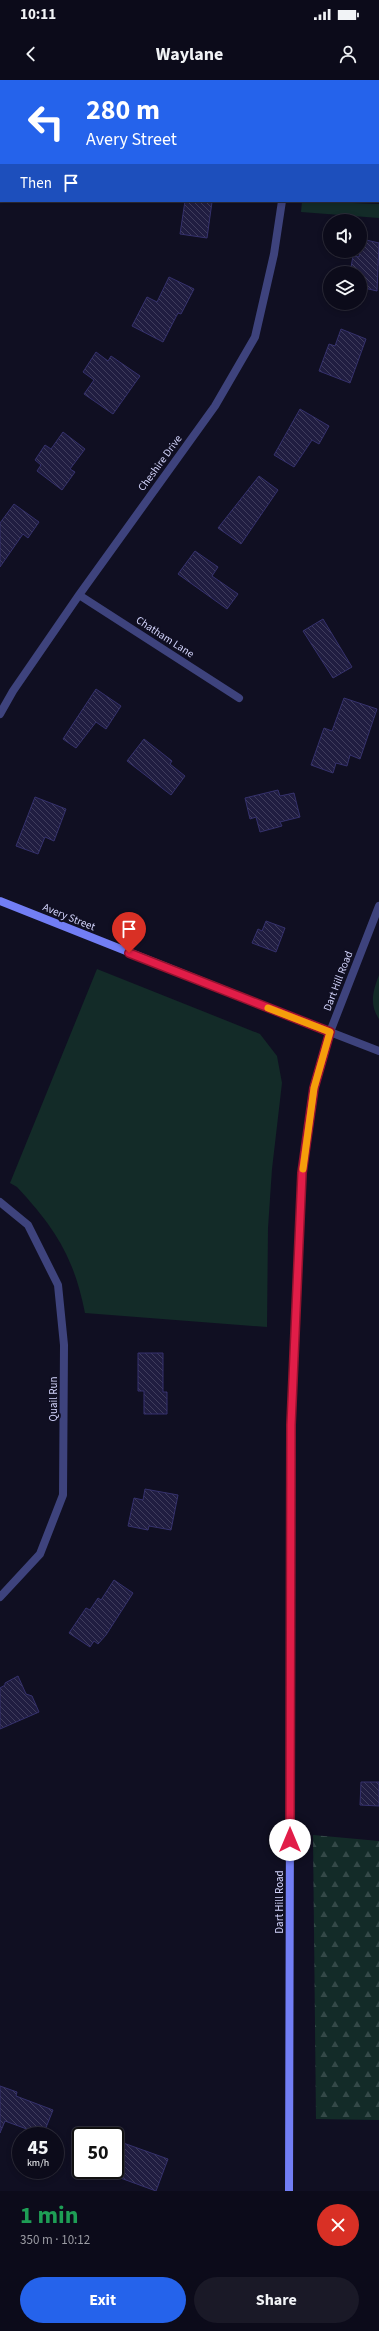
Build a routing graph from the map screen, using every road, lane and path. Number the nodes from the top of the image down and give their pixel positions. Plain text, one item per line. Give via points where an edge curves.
1 (282, 202) edge
2 (79, 595) junction
3 (239, 698) dead end
4 (0, 714) edge
5 (0, 901) edge
6 (379, 906) edge
7 (330, 1032) junction
8 (379, 1051) edge
9 (0, 1202) edge
10 (0, 1597) edge
11 (289, 2191) edge

1 - 2 street, Cheshire Drive via 274,254 255,337 215,406
2 - 3 street, Chatham Lane
2 - 4 street, Cheshire Drive
5 - 7 main road, Avery Street
6 - 7 street, Dart Hill Road
7 - 8 street
7 - 11 main road, Dart Hill Road via 314,1088 302,1173 291,1425
9 - 10 street, Quail Run via 28,1226 58,1285 64,1346 63,1495 40,1554

